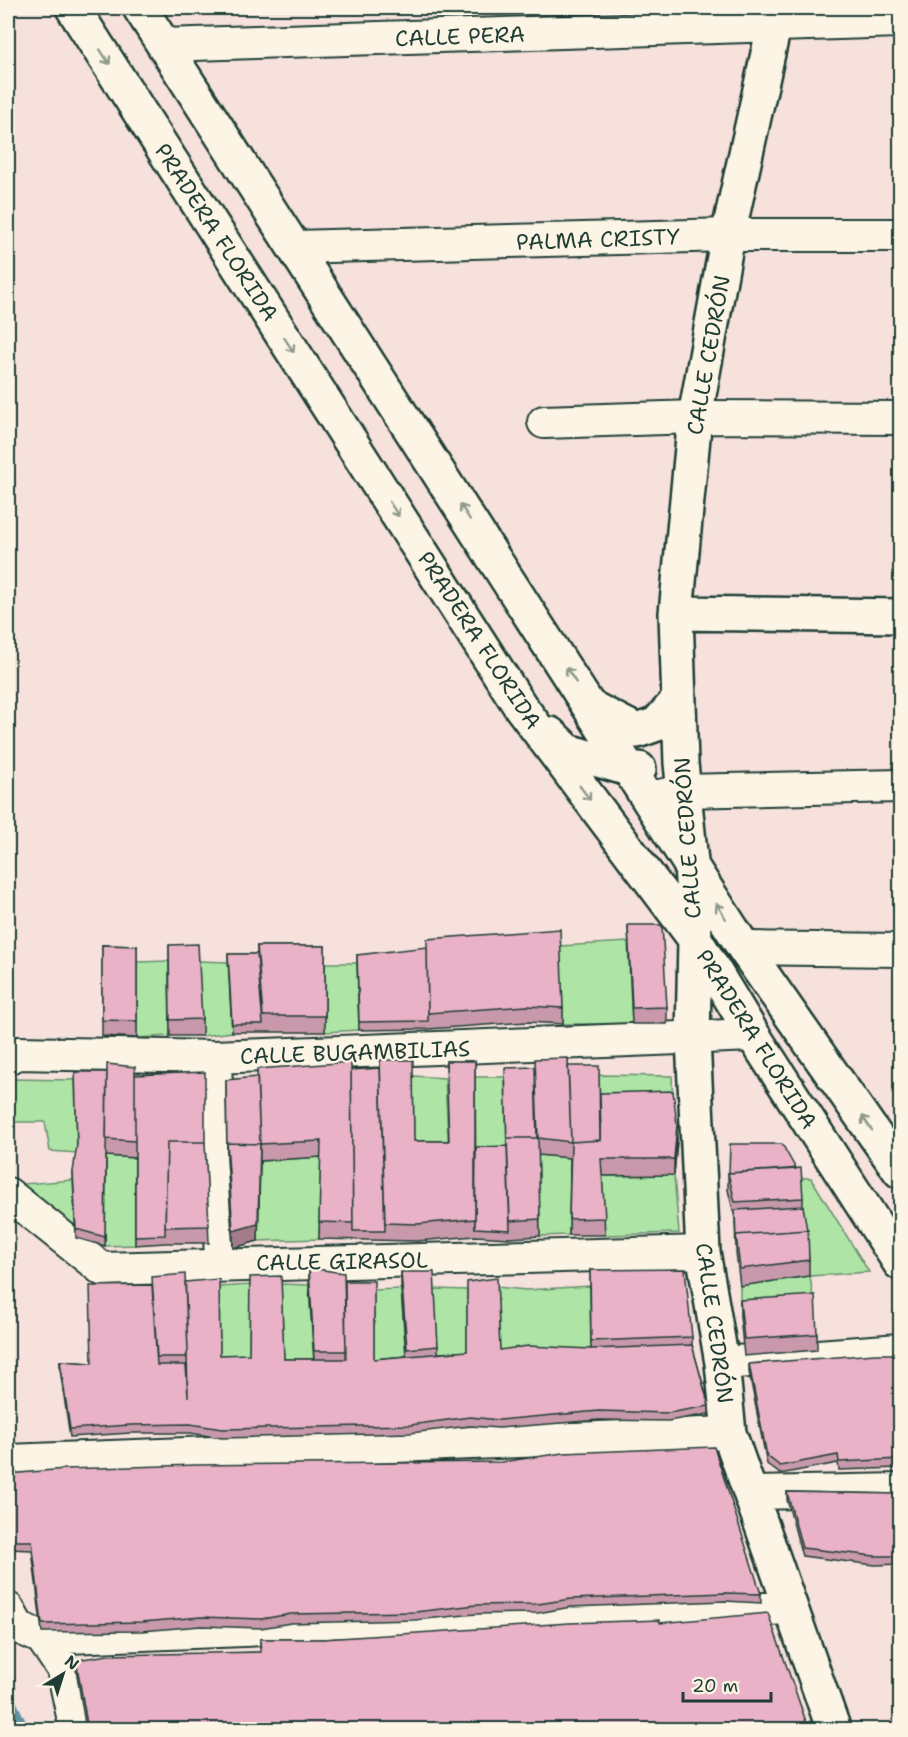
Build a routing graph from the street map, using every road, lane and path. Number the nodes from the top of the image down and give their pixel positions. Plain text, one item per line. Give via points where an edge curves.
1 (73, 8) edge
2 (140, 8) edge
3 (775, 17) edge
4 (900, 21) edge
5 (164, 45) junction
6 (728, 235) junction
7 (900, 235) edge
8 (295, 247) junction
9 (695, 417) junction
10 (900, 418) edge
11 (544, 422) dead end
12 (676, 613) junction
13 (900, 616) edge
14 (679, 699) junction
15 (520, 706) junction
16 (592, 708) junction
17 (632, 770) junction
18 (682, 777) junction
19 (900, 786) edge
20 (650, 798) junction
21 (692, 862) junction
22 (695, 939) junction
23 (744, 948) junction
24 (900, 950) edge
25 (753, 1035) junction
26 (693, 1039) junction
27 (13, 1055) edge
28 (215, 1057) junction
29 (830, 1071) junction
30 (900, 1171) edge
31 (8, 1194) edge
32 (703, 1252) junction
33 (900, 1263) edge
34 (221, 1264) junction
35 (900, 1350) edge
36 (722, 1363) junction
37 (729, 1433) junction
38 (8, 1461) edge
39 (900, 1490) edge
40 (750, 1493) junction
41 (790, 1608) junction
42 (8, 1609) edge
43 (42, 1638) junction
44 (76, 1730) edge
45 (834, 1730) edge

1 -> 15 main road, PRADERA FLORIDA
2 - 5 main road, PRADERA FLORIDA
3 - 4 street, CALLE PERA
3 - 5 street, CALLE PERA
3 - 6 main road, CALLE CEDRÓN
5 - 8 main road, PRADERA FLORIDA
6 - 7 street, PALMA CRISTY
6 - 8 street, PALMA CRISTY
6 - 9 main road, CALLE CEDRÓN
16 -> 8 main road, PRADERA FLORIDA
9 - 10 street
9 - 11 street
9 - 12 main road, CALLE CEDRÓN
12 - 13 main road
12 - 14 main road, CALLE CEDRÓN
14 - 16 main road via 657,724 637,731
14 - 18 main road, CALLE CEDRÓN
15 - 17 main road via 568,751
15 -> 22 main road, PRADERA FLORIDA
16 - 17 main road, PRADERA FLORIDA
17 - 18 main road
17 - 20 main road, PRADERA FLORIDA
18 - 19 street
18 - 20 street
18 - 21 main road, CALLE CEDRÓN
20 - 21 main road, PRADERA FLORIDA
21 - 22 main road, CALLE CEDRÓN
23 -> 21 main road, PRADERA FLORIDA
22 - 25 main road, PRADERA FLORIDA
22 - 26 main road, CALLE CEDRÓN
23 - 24 street
23 - 29 main road, PRADERA FLORIDA
25 - 26 street, CALLE BUGAMBILIAS
25 - 29 main road via 786,1047
25 - 33 main road, PRADERA FLORIDA
26 - 28 street, CALLE BUGAMBILIAS
26 - 32 main road, CALLE CEDRÓN
27 - 28 street, CALLE BUGAMBILIAS
28 - 34 street
30 -> 29 main road, PRADERA FLORIDA
31 - 34 street, CALLE GIRASOL via 102,1269
32 - 34 street, CALLE GIRASOL
32 - 36 main road, CALLE CEDRÓN
35 - 36 street
36 - 37 main road, CALLE CEDRÓN
37 - 38 street
37 - 40 main road, CALLE CEDRÓN
39 - 40 street
40 - 41 main road, CALLE CEDRÓN
41 - 43 street
41 - 45 main road, CALLE CEDRÓN
42 - 43 street via 18,1627
43 - 44 street via 63,1669

